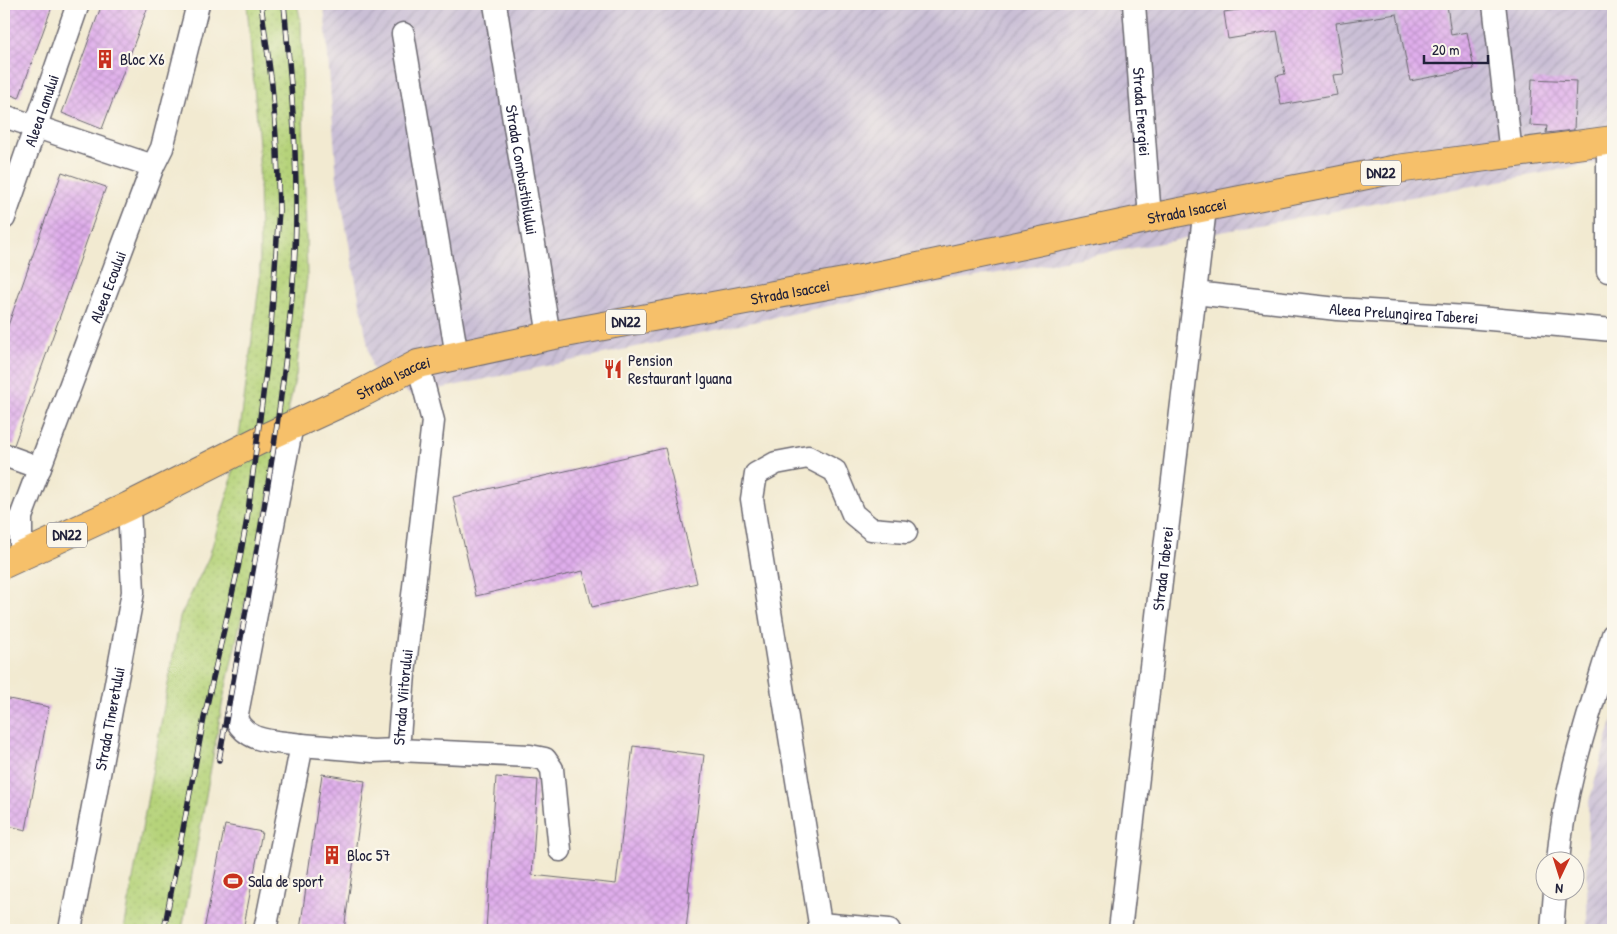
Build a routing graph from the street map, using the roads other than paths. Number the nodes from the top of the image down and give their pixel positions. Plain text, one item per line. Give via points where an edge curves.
1 (78, 4) edge
2 (198, 4) edge
3 (496, 4) edge
4 (1134, 4) edge
5 (1494, 4) edge
6 (402, 34) dead end
7 (4, 116) edge
8 (36, 128) junction
9 (1611, 140) edge
10 (1511, 154) junction
11 (153, 166) junction
12 (1205, 208) junction
13 (4, 218) edge
14 (1150, 218) junction
15 (1613, 271) edge
16 (1195, 293) junction
17 (1613, 330) edge
18 (549, 336) junction
19 (456, 356) junction
20 (418, 364) junction
21 (292, 424) junction
22 (4, 455) edge
23 (40, 468) junction
24 (129, 506) junction
25 (906, 532) dead end
26 (12, 560) edge
27 (1613, 635) edge
28 (302, 745) junction
29 (398, 750) junction
30 (560, 850) dead end
31 (1559, 852) edge
32 (1554, 902) edge
33 (821, 927) edge
34 (70, 930) edge
35 (265, 930) edge
36 (889, 930) edge
37 (1120, 930) edge
38 (1552, 930) edge

1 - 8 street, Aleea Lanului
2 - 11 street, Aleea Ecoului via 162,148
3 - 18 street, Strada Combustibilului
4 - 14 street, Strada Energiei
5 - 10 street
6 - 19 street
7 - 8 street
8 - 11 street
8 - 13 street, Aleea Lanului
9 - 10 main road, Strada Isaccei / DN22
9 - 15 street via 1608,271
10 - 12 main road, Strada Isaccei / DN22 via 1397,169
11 - 23 street, Aleea Ecoului
12 - 14 main road, Strada Isaccei / DN22
12 - 16 street, Strada Taberei
14 - 18 main road, Strada Isaccei / DN22 via 866,278
16 - 17 street, Aleea Prelungirea Taberei via 1337,309
16 - 37 street, Strada Taberei
18 - 19 main road, Strada Isaccei / DN22
19 - 20 main road, Strada Isaccei / DN22
20 - 21 main road, Strada Isaccei / DN22
20 - 29 street, Strada Viitorului via 433,421
21 - 24 main road, Strada Isaccei / DN22
21 - 28 street, Strada Viitorului via 236,718 242,730 251,737
22 - 23 street
23 - 26 street, Aleea Ecoului via 21,517
24 - 26 main road, Strada Isaccei / DN22
24 - 34 street, Strada Tineretului via 133,592
25 - 33 street via 871,529 853,514 835,471 808,457 776,463 756,474 752,499
27 - 31 street via 1582,740 1560,830
28 - 29 street, Strada Viitorului via 373,752
28 - 35 street
29 - 30 street via 545,759 552,768
32 - 38 street
33 - 36 street

